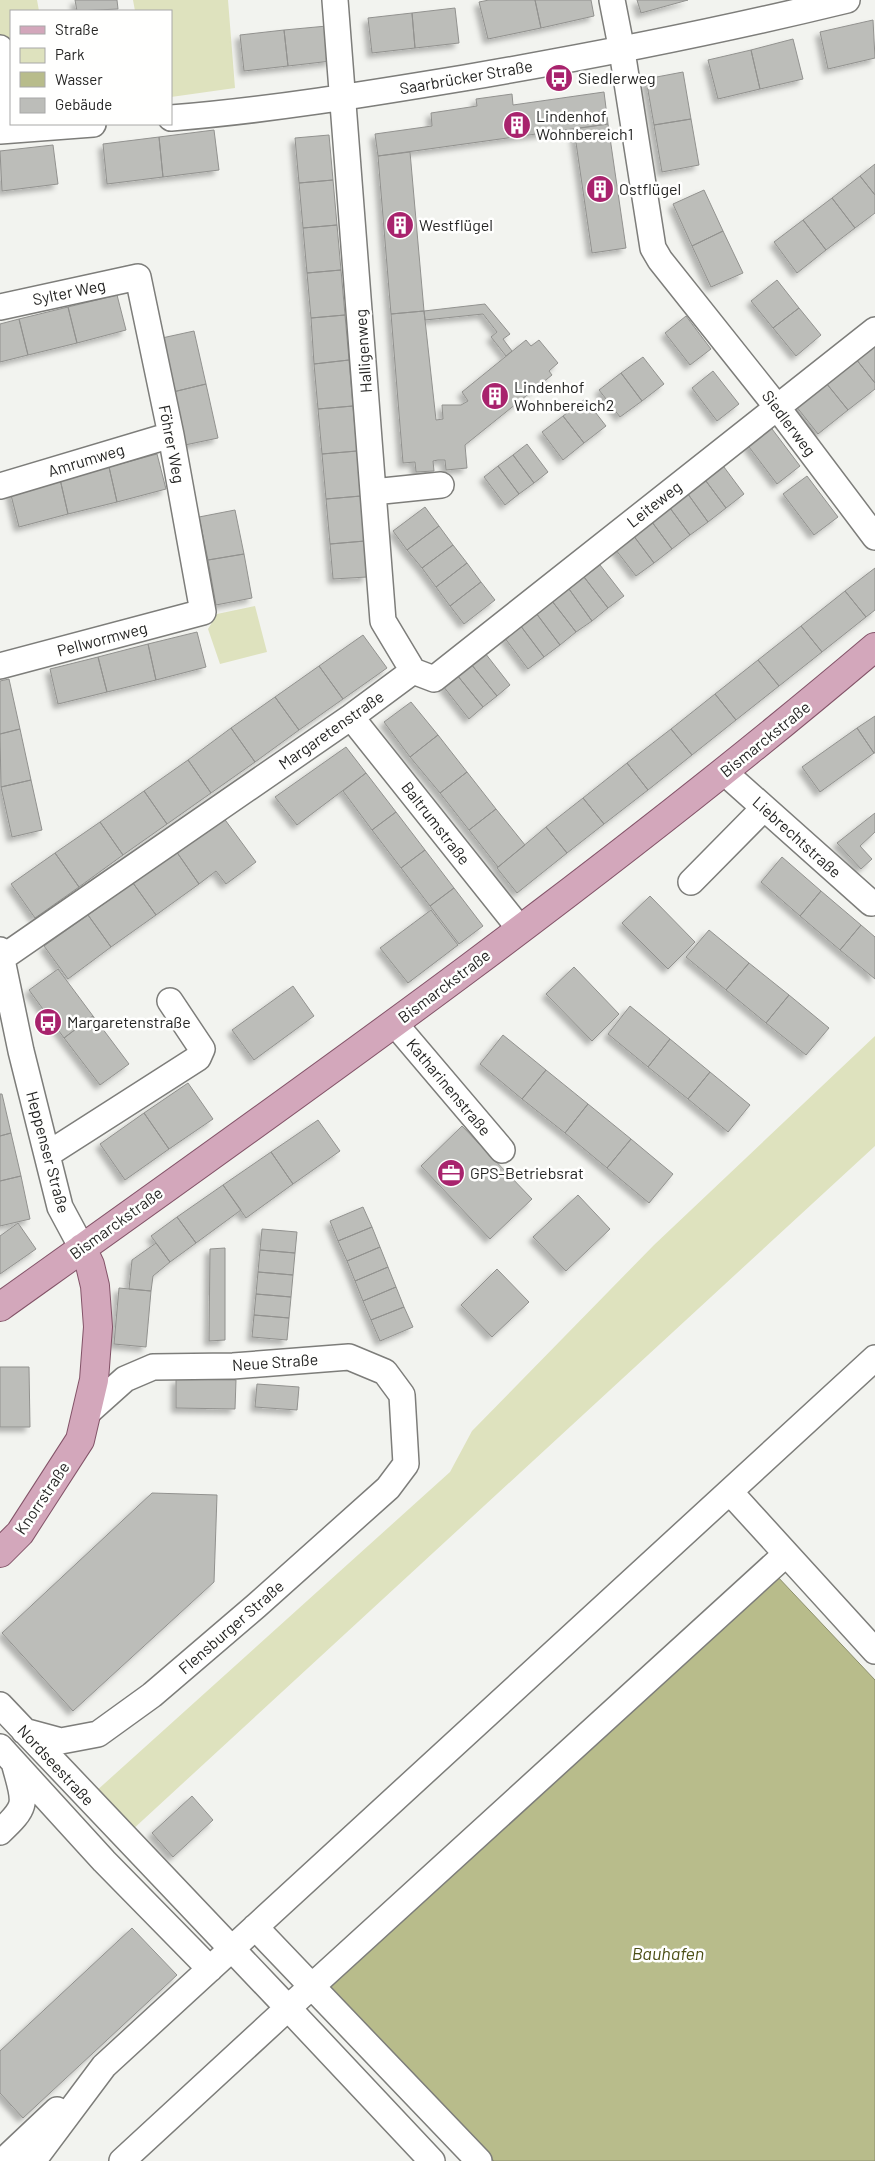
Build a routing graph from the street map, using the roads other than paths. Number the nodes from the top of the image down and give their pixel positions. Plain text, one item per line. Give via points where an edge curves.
1 (335, 0) edge
2 (612, 0) edge
3 (847, 0) edge
4 (0, 48) edge
5 (622, 51) junction
6 (344, 98) junction
7 (172, 118) edge
8 (78, 125) edge
9 (6, 130) edge
10 (138, 277) joint
11 (0, 307) edge
12 (875, 330) edge
13 (777, 407) junction
14 (171, 435) junction
15 (441, 485) dead end
16 (0, 486) edge
17 (373, 492) junction
18 (875, 537) edge
19 (203, 612) joint
20 (875, 647) edge
21 (0, 666) edge
22 (423, 675) junction
23 (352, 717) junction
24 (724, 772) junction
25 (764, 808) junction
26 (691, 882) dead end
27 (871, 903) dead end
28 (520, 928) junction
29 (1, 954) edge
30 (4, 1000) edge
31 (170, 1001) dead end
32 (395, 1024) junction
33 (502, 1150) dead end
34 (48, 1154) junction
35 (82, 1248) junction
36 (0, 1307) edge
37 (875, 1358) edge
38 (86, 1413) junction
39 (80, 1440) joint
40 (406, 1456) joint
41 (730, 1492) junction
42 (0, 1553) edge
43 (786, 1554) junction
44 (875, 1651) edge
45 (0, 1705) edge
46 (24, 1731) junction
47 (7, 1755) edge
48 (0, 1832) edge
49 (119, 1832) junction
50 (97, 1853) junction
51 (255, 1927) junction
52 (232, 1948) junction
53 (210, 1969) junction
54 (312, 1986) junction
55 (288, 2008) junction
56 (104, 2066) junction
57 (128, 2159) edge
58 (2, 2161) edge
59 (33, 2161) edge
60 (432, 2161) edge
61 (479, 2161) edge

1 - 6 street, Halligenweg
2 - 5 street, Siedlerweg
3 - 5 street, Saarbrücker Straße
4 - 9 street
5 - 6 street, Saarbrücker Straße
5 - 13 street, Siedlerweg via 654,248 660,260
6 - 7 street, Saarbrücker Straße
6 - 17 street, Halligenweg
8 - 9 street
10 - 11 street, Sylter Weg
10 - 14 street, Föhrer Weg
12 - 13 street, Leiteweg
13 - 18 street, Siedlerweg
13 - 22 street, Leiteweg
14 - 16 street, Amrumweg
14 - 19 street, Föhrer Weg
15 - 17 street
17 - 22 street, Halligenweg via 383,621
19 - 21 street, Pellwormweg
20 - 24 main road, Bismarckstraße
22 - 23 street, Margaretenstraße
23 - 28 street, Baltrumstraße
23 - 29 street, Margaretenstraße
24 - 25 street, Liebrechtstraße
24 - 28 main road, Bismarckstraße
25 - 26 street
25 - 27 street, Liebrechtstraße
28 - 32 main road, Bismarckstraße
29 - 30 street, Heppenser Straße
30 - 34 street, Heppenser Straße
31 - 34 street via 202,1049 198,1058
32 - 33 street, Katharinenstraße
32 - 35 main road, Bismarckstraße
34 - 35 street, Heppenser Straße via 60,1208
35 - 36 main road, Bismarckstraße
35 - 38 main road, Heppenser Straße via 95,1286 98,1327 94,1380
37 - 41 street
38 - 39 main road, Heppenser Straße
38 - 40 street, Neue Straße via 125,1380 153,1368 349,1357 385,1372 402,1395
39 - 42 main road, Knorrstraße via 20,1533
40 - 46 street, Flensburger Straße via 406,1464 388,1488 152,1696 98,1734 60,1741
41 - 43 street
41 - 51 street
43 - 44 street
43 - 54 street
45 - 46 street, Nordseestraße
46 - 49 street, Nordseestraße
47 - 48 street via 23,1796 19,1814
47 - 50 street, Nordseestraße
49 - 50 street
49 - 52 street, Nordseestraße
50 - 53 street, Nordseestraße
51 - 52 street
51 - 54 street
52 - 53 street
52 - 55 street, Nordseestraße
53 - 56 street
54 - 55 street
54 - 61 street
55 - 57 street
55 - 60 street, Nordseestraße
56 - 58 street
56 - 59 street

